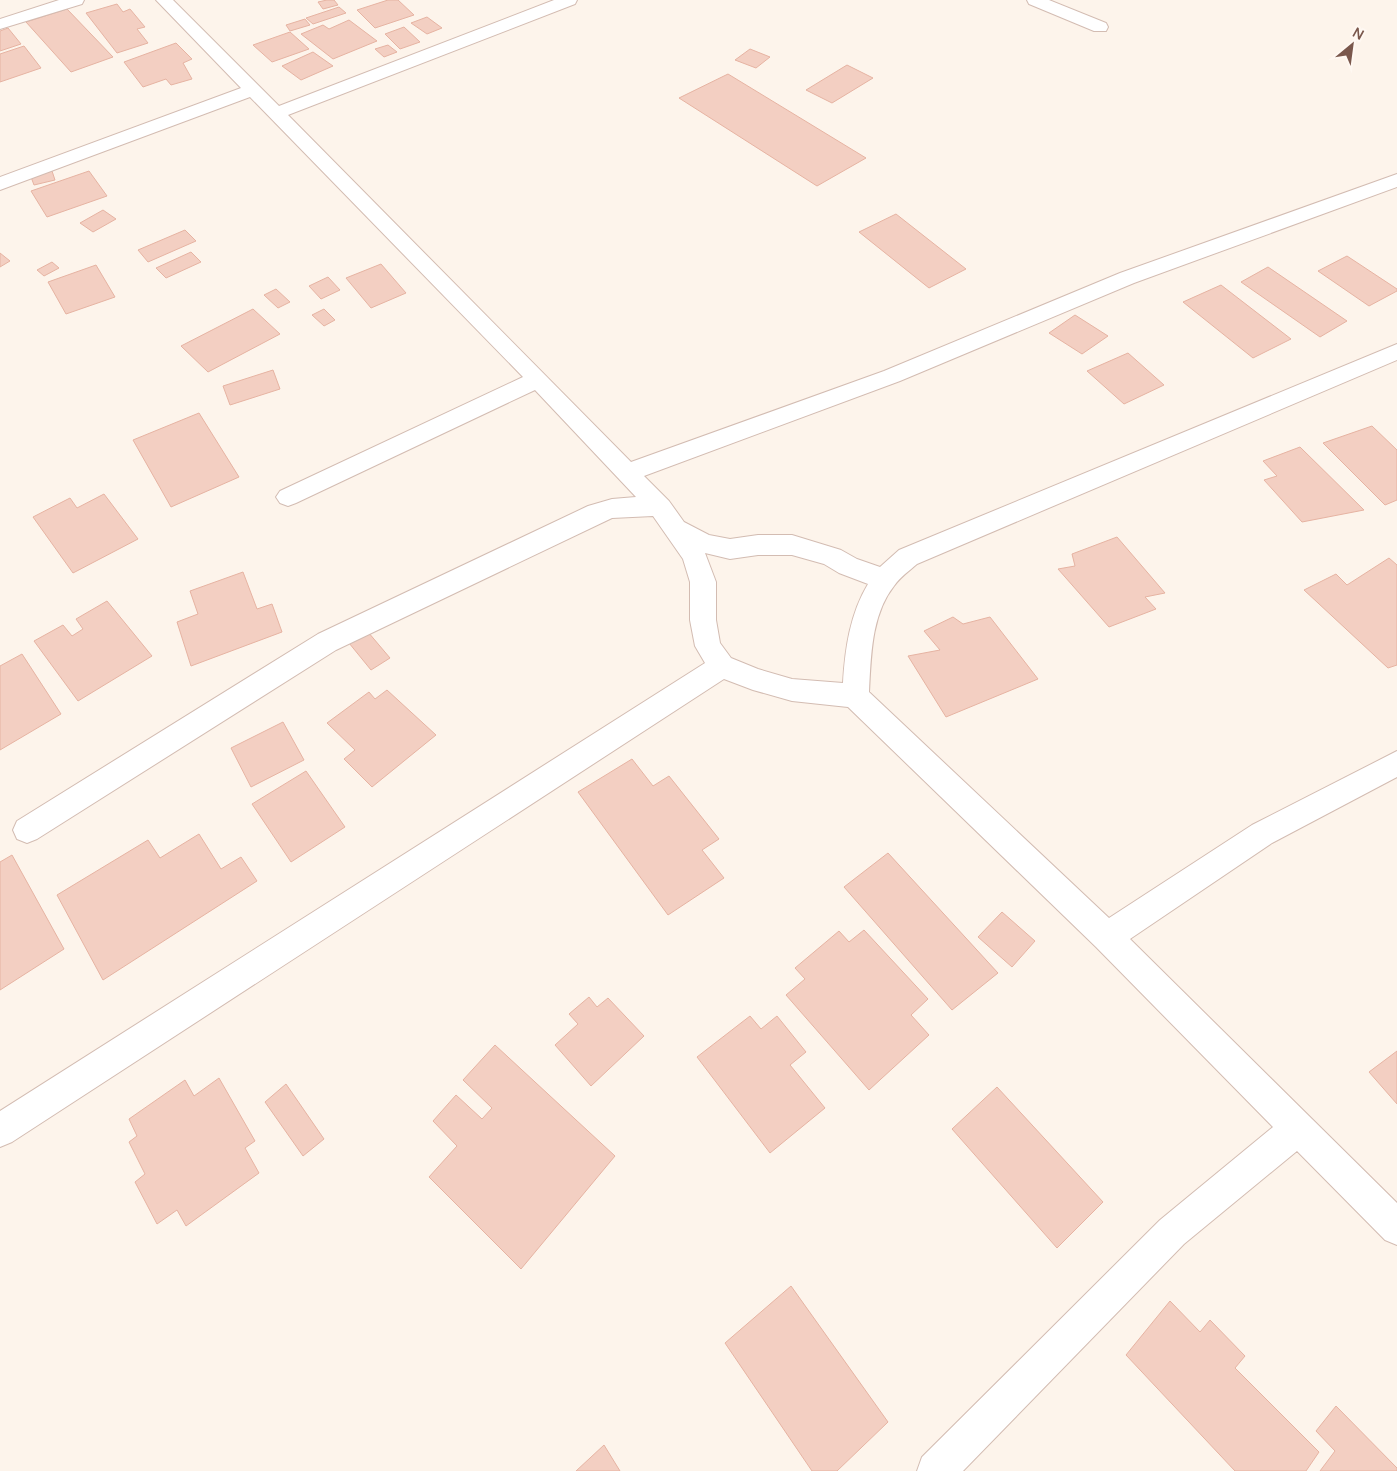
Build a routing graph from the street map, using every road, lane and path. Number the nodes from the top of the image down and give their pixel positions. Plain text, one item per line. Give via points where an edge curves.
1 (76, 0) edge
2 (164, 0) edge
3 (569, 0) edge
4 (1035, 0) edge
5 (0, 24) edge
6 (1100, 26) dead end
7 (252, 90) junction
8 (278, 113) junction
9 (1397, 180) edge
10 (0, 184) edge
11 (1397, 351) edge
12 (538, 379) junction
13 (629, 472) junction
14 (288, 497) dead end
15 (660, 507) junction
16 (675, 528) junction
17 (884, 579) junction
18 (722, 666) junction
19 (855, 696) junction
20 (1397, 763) edge
21 (27, 830) dead end
22 (1106, 937) junction
23 (1297, 1129) junction
24 (0, 1130) edge
25 (1397, 1228) edge
26 (936, 1471) edge

1 - 5 street
2 - 7 street
3 - 8 street
4 - 6 street
7 - 8 street
7 - 10 street
8 - 12 street
9 - 13 street via 1127,278 892,376
11 - 17 street via 908,557
12 - 13 street
12 - 14 street
13 - 15 street
15 - 16 street
15 - 21 street via 628,505 597,513 327,642
16 - 17 street via 703,543 730,549 792,545 832,557
16 - 18 street via 694,556 703,582 703,620 708,646
17 - 19 street via 869,605 859,637
18 - 19 street via 792,690
18 - 24 street
19 - 22 street
20 - 22 street via 1262,834
22 - 23 street
23 - 25 street
23 - 26 street via 1172,1232

